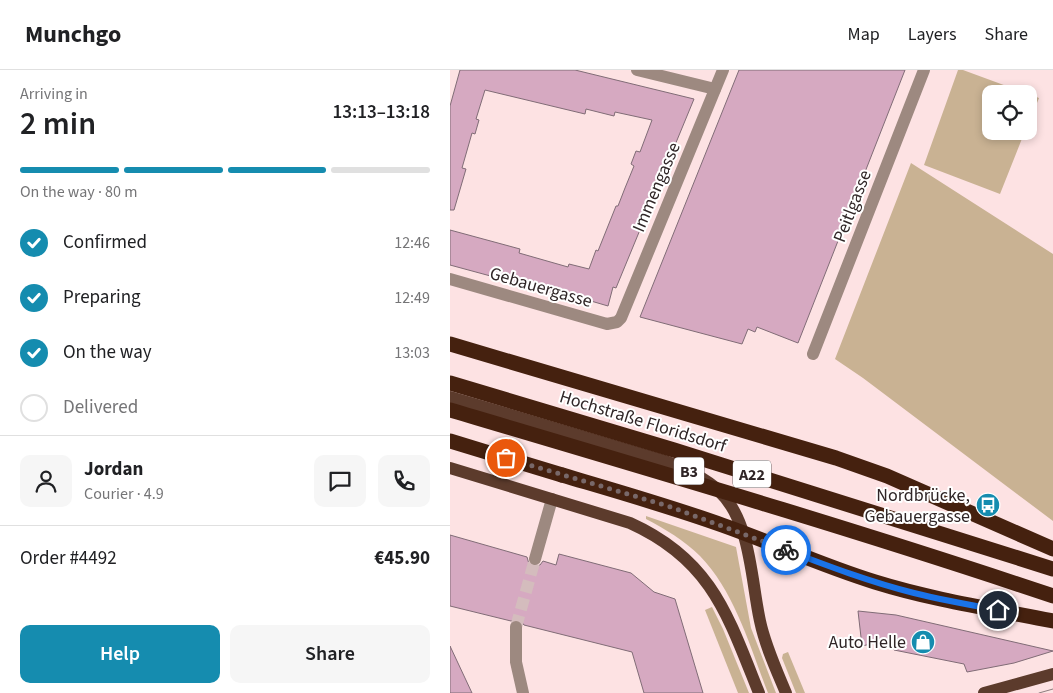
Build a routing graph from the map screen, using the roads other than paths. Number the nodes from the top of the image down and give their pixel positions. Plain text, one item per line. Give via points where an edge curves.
1 (638, 70) edge
2 (723, 70) edge
3 (924, 70) edge
4 (715, 89) junction
5 (450, 280) edge
6 (621, 318) joint
7 (450, 344) edge
8 (813, 354) dead end
9 (450, 383) edge
10 (450, 397) edge
11 (450, 410) edge
12 (450, 441) edge
13 (450, 468) edge
14 (552, 498) junction
15 (1053, 549) edge
16 (535, 559) tunnel mouth
17 (1053, 569) edge
18 (1053, 596) edge
19 (1053, 621) edge
20 (516, 627) tunnel mouth
21 (1053, 674) edge
22 (523, 693) edge
23 (759, 693) edge
24 (786, 693) edge
25 (984, 693) edge

1 - 4 street
2 - 4 street, Immengasse
3 - 8 street, Peitlgasse
4 - 6 street, Immengasse
5 - 6 street, Gebauergasse via 607,324
7 - 15 highway via 813,450 864,468
9 - 17 highway, Hochstraße Floridsdorf / A22
10 - 24 main road, B3 via 662,460 693,473 718,489 738,519 743,534 760,622
11 - 18 highway, A22, bridge via 934,556
12 - 19 highway, bridge via 668,506 876,582 959,603
13 - 14 main road
14 - 16 street
14 - 23 main road via 639,527 664,540 685,558 703,576 726,613
20 - 22 street via 516,662
21 - 25 main road

